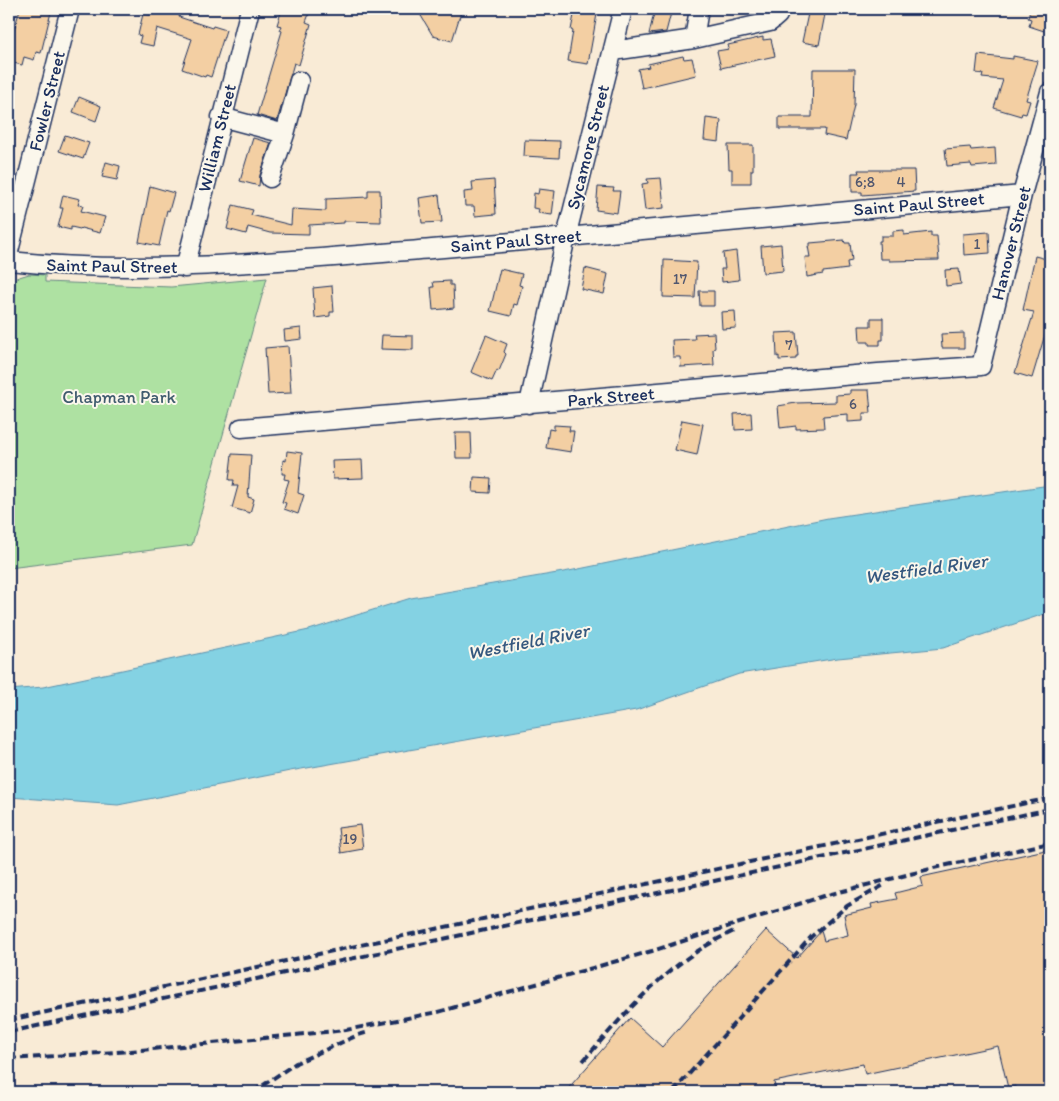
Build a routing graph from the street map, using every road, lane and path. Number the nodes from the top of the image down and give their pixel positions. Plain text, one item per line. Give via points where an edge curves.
1 (70, 9) edge
2 (250, 9) edge
3 (623, 9) edge
4 (699, 9) edge
5 (778, 9) edge
6 (694, 38) junction
7 (613, 51) junction
8 (299, 81) dead end
9 (1050, 92) edge
10 (222, 117) junction
11 (285, 134) junction
12 (270, 178) dead end
13 (1022, 195) junction
14 (566, 237) junction
15 (9, 251) edge
16 (9, 261) edge
17 (185, 268) junction
18 (981, 366) joint
19 (529, 404) junction
20 (241, 428) dead end

1 - 15 street, Fowler Street
2 - 10 street, William Street
3 - 7 street, Sycamore Street
4 - 6 street
5 - 6 street via 778,15 770,22
6 - 7 street
7 - 14 street, Sycamore Street
8 - 11 street
9 - 13 street, Hanover Street
10 - 11 street
10 - 17 street, William Street
11 - 12 street
13 - 14 street, Saint Paul Street
13 - 18 street, Hanover Street
14 - 17 street, Saint Paul Street
14 - 19 street, Sycamore Street
16 - 17 street, Saint Paul Street via 107,268
18 - 19 street, Park Street via 878,372
19 - 20 street, Park Street

